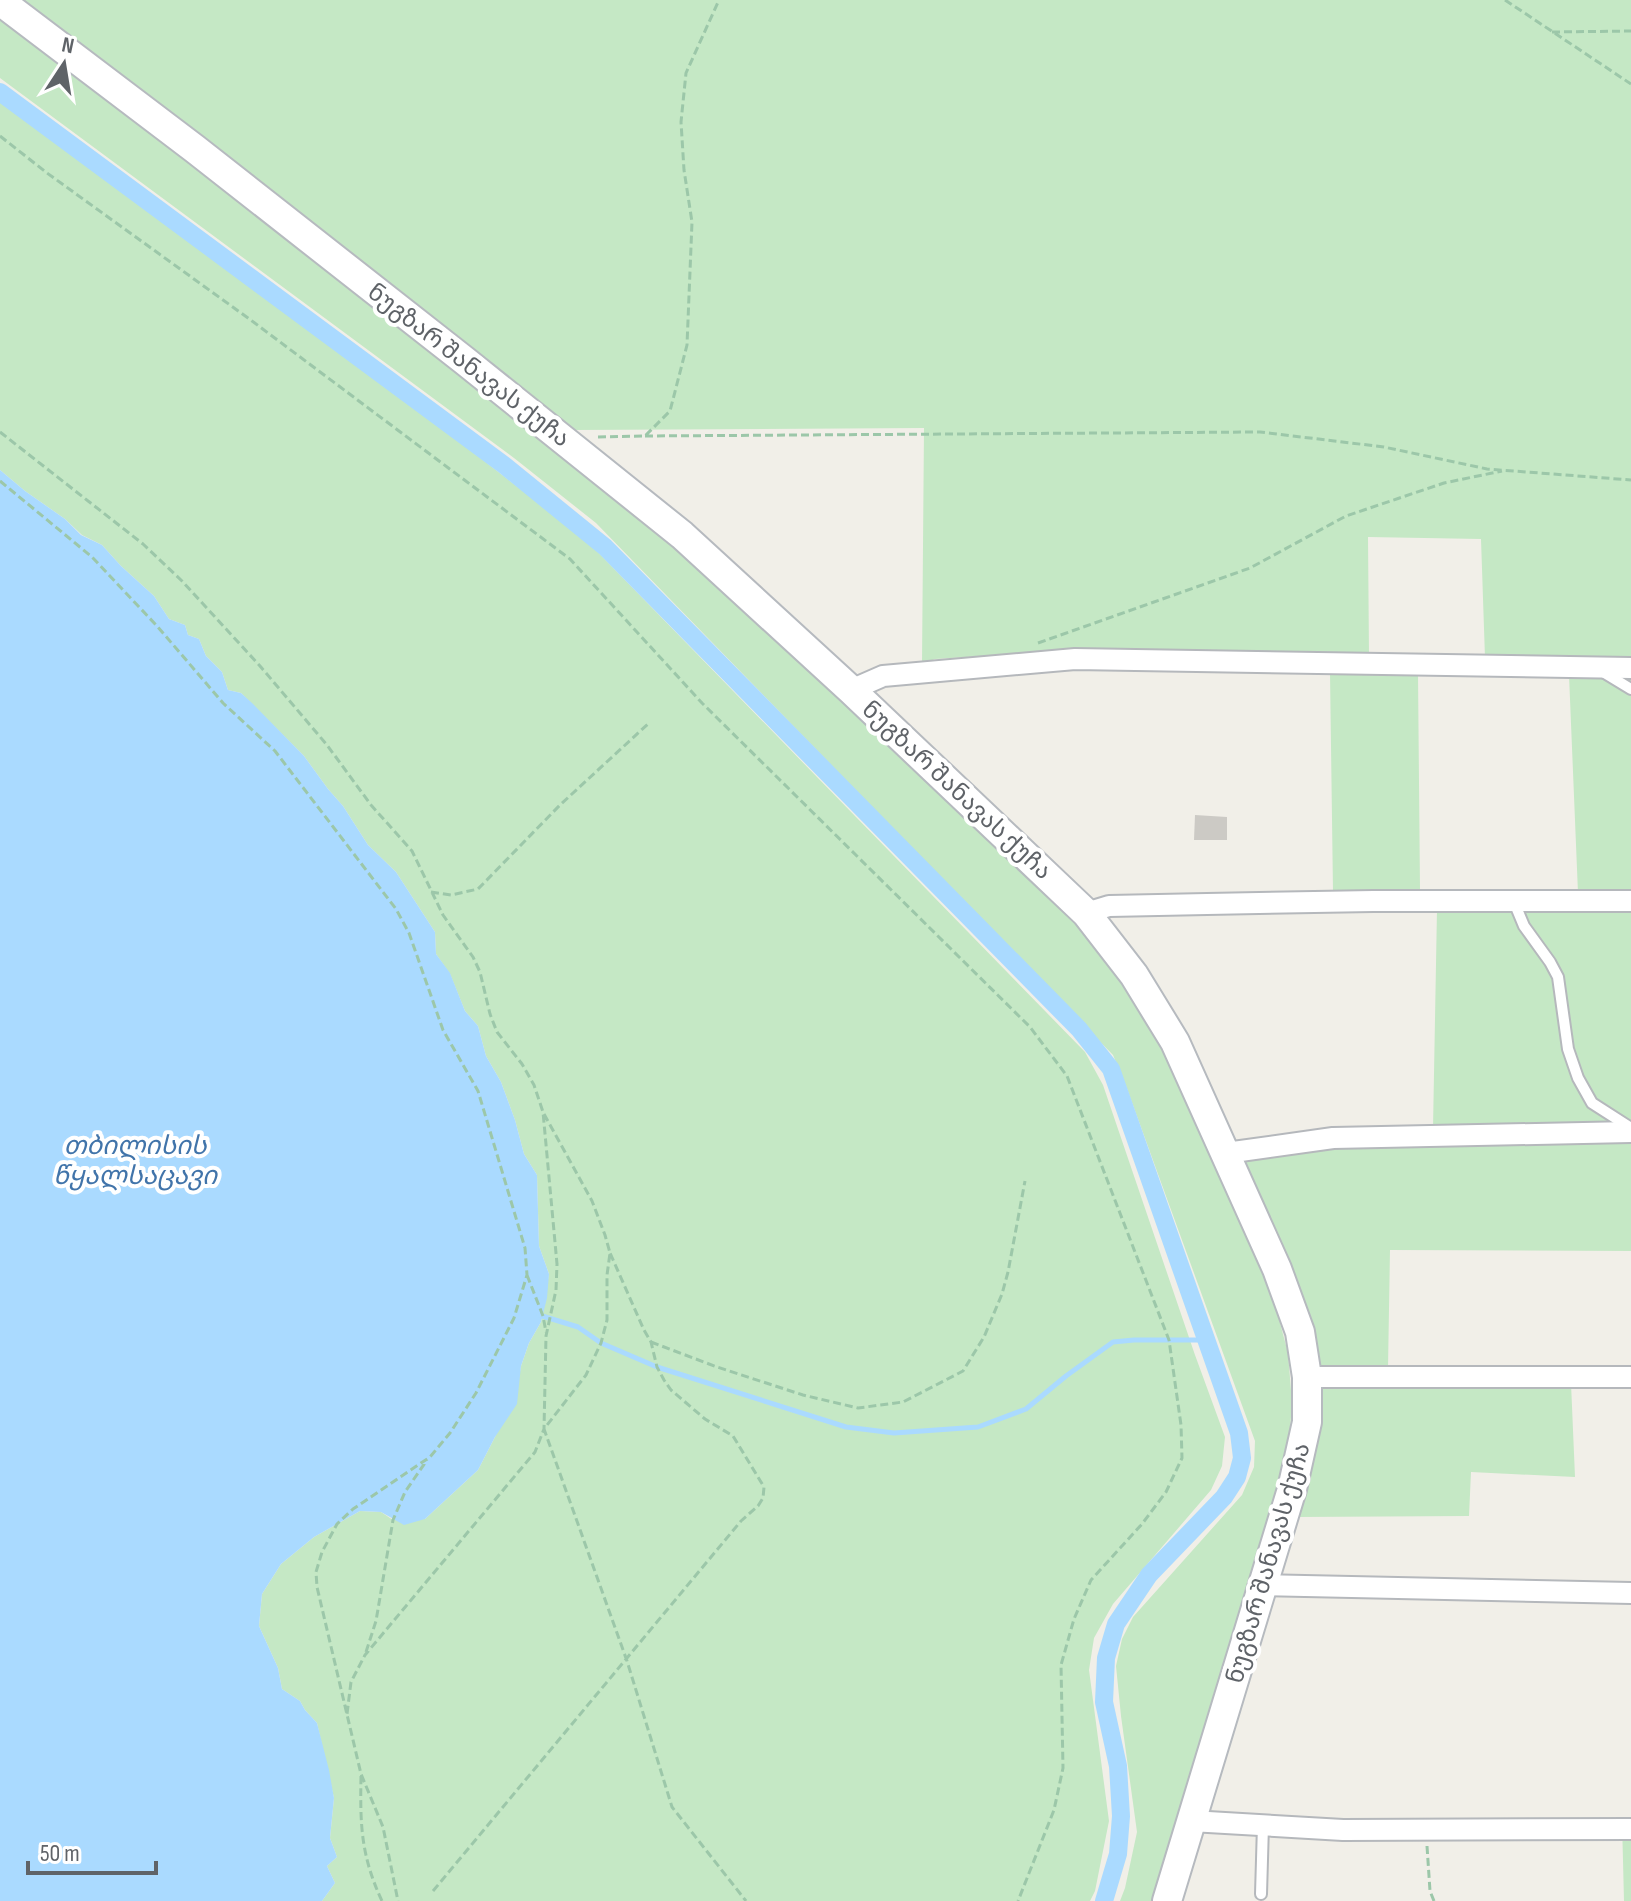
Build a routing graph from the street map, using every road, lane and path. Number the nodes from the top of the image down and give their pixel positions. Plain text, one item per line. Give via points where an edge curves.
1 (719, 0) edge
2 (1505, 0) edge
3 (0, 1) edge
4 (1631, 31) edge
5 (1552, 32) junction
6 (1631, 84) edge
7 (0, 136) edge
8 (0, 432) edge
9 (645, 436) junction
10 (560, 437) junction
11 (1506, 470) junction
12 (1631, 480) edge
13 (0, 481) edge
14 (1032, 646) dead end
15 (1594, 667) junction
16 (1631, 668) edge
17 (1631, 689) edge
18 (851, 690) junction
19 (649, 723) dead end
20 (431, 892) junction
21 (1513, 901) junction
22 (1631, 901) edge
23 (1086, 913) junction
24 (543, 1112) junction
25 (1631, 1130) edge
26 (1226, 1153) junction
27 (1025, 1181) dead end
28 (610, 1253) junction
29 (527, 1275) junction
30 (546, 1336) junction
31 (651, 1342) junction
32 (1307, 1377) junction
33 (1631, 1377) edge
34 (544, 1429) junction
35 (430, 1457) junction
36 (1263, 1585) junction
37 (1631, 1593) edge
38 (365, 1655) junction
39 (627, 1661) junction
40 (347, 1716) junction
41 (361, 1774) junction
42 (1191, 1821) junction
43 (1263, 1825) junction
44 (1426, 1829) junction
45 (1631, 1829) edge
46 (433, 1891) dead end
47 (1261, 1894) dead end
48 (382, 1901) edge
49 (398, 1901) edge
50 (746, 1901) edge
51 (1018, 1901) edge
52 (1167, 1901) edge
53 (1434, 1901) edge

1 - 9 path via 686,73 681,122 692,222 687,345 670,411
2 - 5 path
3 - 10 main road, ნუგზარ შანავას ქუჩა
4 - 5 path
5 - 6 path
7 - 51 path via 570,559 702,703 1030,1027 1067,1076 1169,1340 1182,1458 1166,1492 1091,1580 1074,1619 1061,1665 1063,1768 1054,1810
8 - 20 path via 117,522 182,581 318,734 412,851
9 - 10 path
9 - 11 path via 1260,432 1384,447
10 - 18 main road, ნუგზარ შანავას ქუჩა via 682,535
11 - 12 path
11 - 14 path via 1444,483 1346,516 1250,568
13 - 29 path via 92,557 223,703 275,751 396,909 443,1030 478,1091 525,1248
15 - 16 street
15 - 17 lane
15 - 18 street via 1075,659 883,676
18 - 23 main road, ნუგზარ შანავას ქუჩა
19 - 20 path via 478,889 451,895
20 - 24 path via 473,957 497,1032 522,1064
21 - 22 street
21 - 23 street via 1109,906
21 - 25 lane via 1558,977 1568,1049 1578,1078 1592,1103
23 - 26 main road, ნუგზარ შანავას ქუჩა via 1134,975 1175,1042
24 - 28 path via 592,1201
24 - 30 path via 557,1264
25 - 26 street via 1333,1138
26 - 32 main road, ნუგზარ შანავას ქუჩა via 1293,1310
27 - 31 path via 1002,1294 984,1337 963,1371 903,1402 858,1408 803,1395
28 - 31 path
28 - 34 path via 603,1337 586,1375
29 - 30 path
29 - 35 path via 514,1318 476,1393
30 - 34 path
31 - 39 path via 657,1367 671,1390 733,1436 764,1487 758,1506
32 - 33 street
32 - 36 main road, ნუგზარ შანავას ქუჩა via 1301,1455
34 - 38 path via 535,1452
34 - 39 path
35 - 38 path via 393,1520
35 - 40 path via 353,1509 337,1524 322,1552 317,1587
36 - 37 street
36 - 42 main road, ნუგზარ შანავას ქუჩა
38 - 40 path via 351,1682
39 - 46 path
39 - 50 path via 672,1807
40 - 41 path
41 - 48 path via 363,1849
41 - 49 path via 383,1827
42 - 43 street
42 - 52 main road, ნუგზარ შანავას ქუჩა
43 - 44 street
43 - 47 lane
44 - 45 street
44 - 53 path

